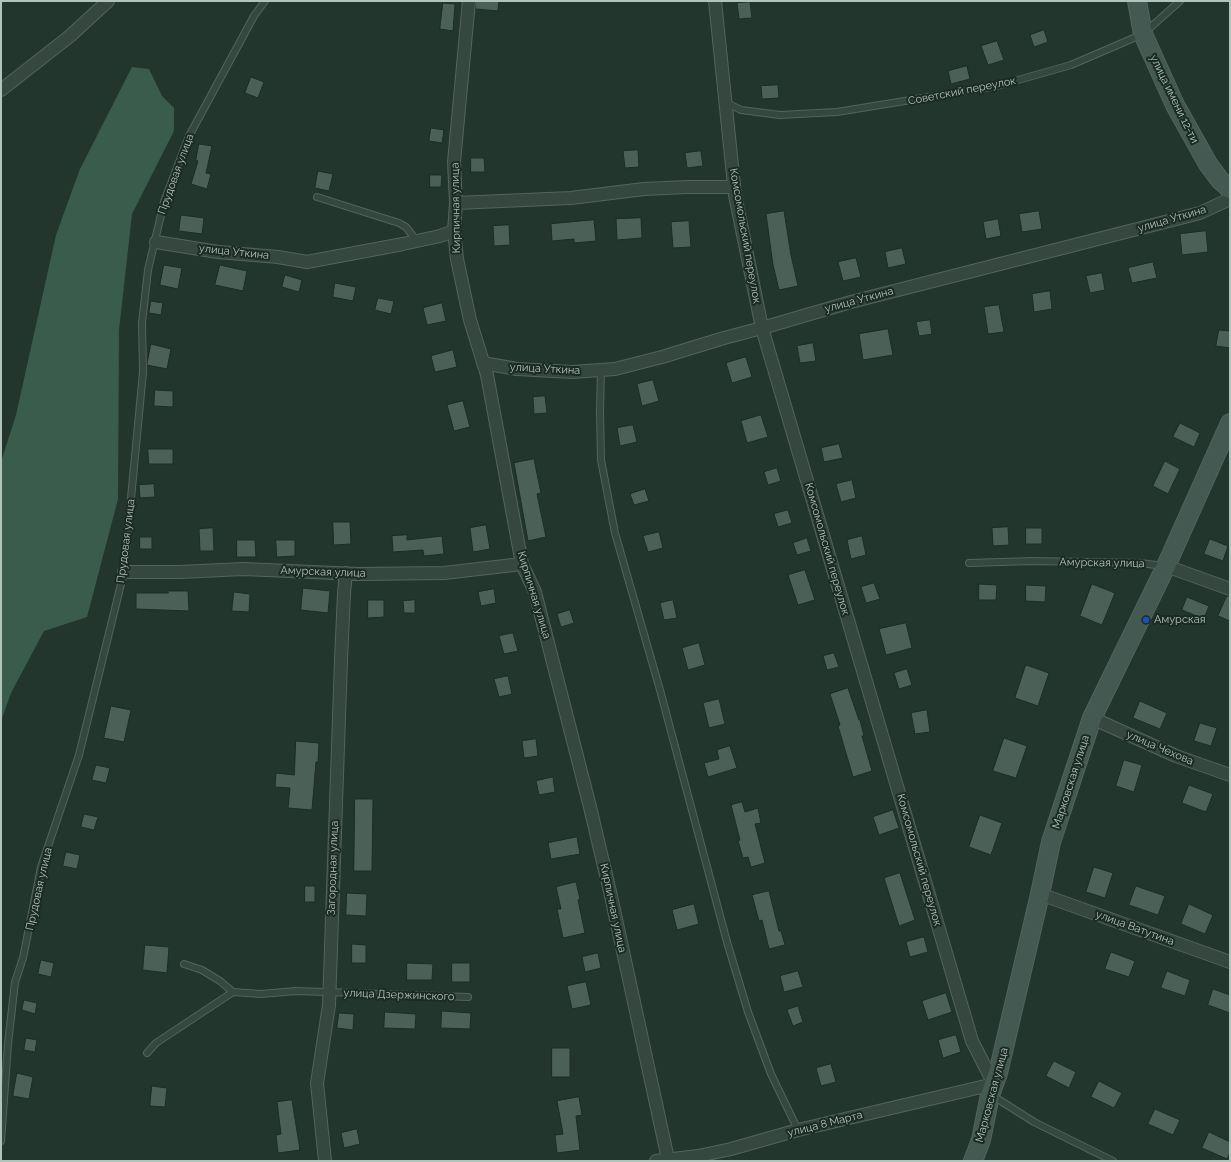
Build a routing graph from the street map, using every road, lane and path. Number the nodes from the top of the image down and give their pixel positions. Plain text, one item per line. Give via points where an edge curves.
1 (108, 1) edge
2 (265, 1) edge
3 (469, 1) edge
4 (715, 1) edge
5 (1136, 1) edge
6 (1180, 1) edge
7 (1143, 34) junction
8 (1, 90) edge
9 (725, 102) junction
10 (734, 187) junction
11 (1230, 188) edge
12 (317, 197) dead end
13 (1230, 199) edge
14 (456, 203) junction
15 (454, 230) junction
16 (416, 240) junction
17 (156, 242) junction
18 (762, 328) junction
19 (483, 363) junction
20 (601, 370) junction
21 (1230, 423) edge
22 (969, 563) dead end
23 (522, 564) junction
24 (1166, 566) junction
25 (124, 572) junction
26 (346, 573) junction
27 (1230, 589) edge
28 (1092, 718) junction
29 (1230, 775) edge
30 (1040, 894) junction
31 (1230, 962) edge
32 (184, 964) dead end
33 (233, 992) junction
34 (330, 993) junction
35 (468, 997) dead end
36 (147, 1053) dead end
37 (992, 1089) junction
38 (798, 1130) junction
39 (1, 1140) edge
40 (662, 1160) edge
41 (325, 1161) edge
42 (973, 1161) edge
43 (1113, 1161) edge

1 - 8 street via 70,36
2 - 17 lane, Прудовая улица via 254,16 189,136 164,202
3 - 14 street, Кирпичная улица via 454,162
4 - 9 street, Комсомольский переулок
5 - 7 main road, улица имени 12-ти
6 - 7 lane, Советский переулок
7 - 9 lane, Советский переулок via 1071,65 997,86 845,111 780,115 741,110
7 - 11 main road, улица имени 12-ти via 1194,141 1220,180
9 - 10 street, Комсомольский переулок
10 - 14 street via 644,189 571,198
10 - 18 street, Комсомольский переулок
12 - 16 lane via 399,223 406,227
13 - 18 street, улица Уткина via 1200,213 851,302
14 - 15 street, Кирпичная улица
15 - 16 street, улица Уткина via 440,236
15 - 19 street, Кирпичная улица via 457,259 470,320
16 - 17 street, улица Уткина via 307,262
17 - 25 lane, Прудовая улица via 148,270 143,316 143,372
18 - 20 street, улица Уткина via 662,357
18 - 37 street, Комсомольский переулок via 972,1041
19 - 20 street, улица Уткина via 517,369 564,372
19 - 23 street, Кирпичная улица
20 - 38 lane via 601,460 615,533 748,1012 771,1074
21 - 24 main road, Марковская улица
22 - 24 lane, Амурская улица via 1033,561 1140,563
23 - 26 street, Амурская улица via 444,573
23 - 40 street, Кирпичная улица via 535,592 592,814 611,896
24 - 27 street, Амурская улица
24 - 28 main road, Марковская улица
25 - 26 street, Амурская улица via 243,569
25 - 39 lane, Прудовая улица via 79,755 41,867 23,958 15,982
26 - 34 street, Загородная улица
28 - 29 street, улица Чехова via 1176,756
28 - 30 main road, Марковская улица via 1051,842
30 - 31 street, улица Ватутина
30 - 37 main road, Марковская улица via 1000,1065
32 - 33 lane via 202,970
33 - 34 lane, улица Дзержинского
33 - 36 lane via 156,1043
34 - 35 lane, улица Дзержинского
34 - 41 street, Загородная улица via 317,1083
37 - 38 street, улица 8 Марта
37 - 42 main road, Марковская улица via 981,1140
37 - 43 lane via 1034,1122
38 - 40 street, улица 8 Марта via 732,1150

